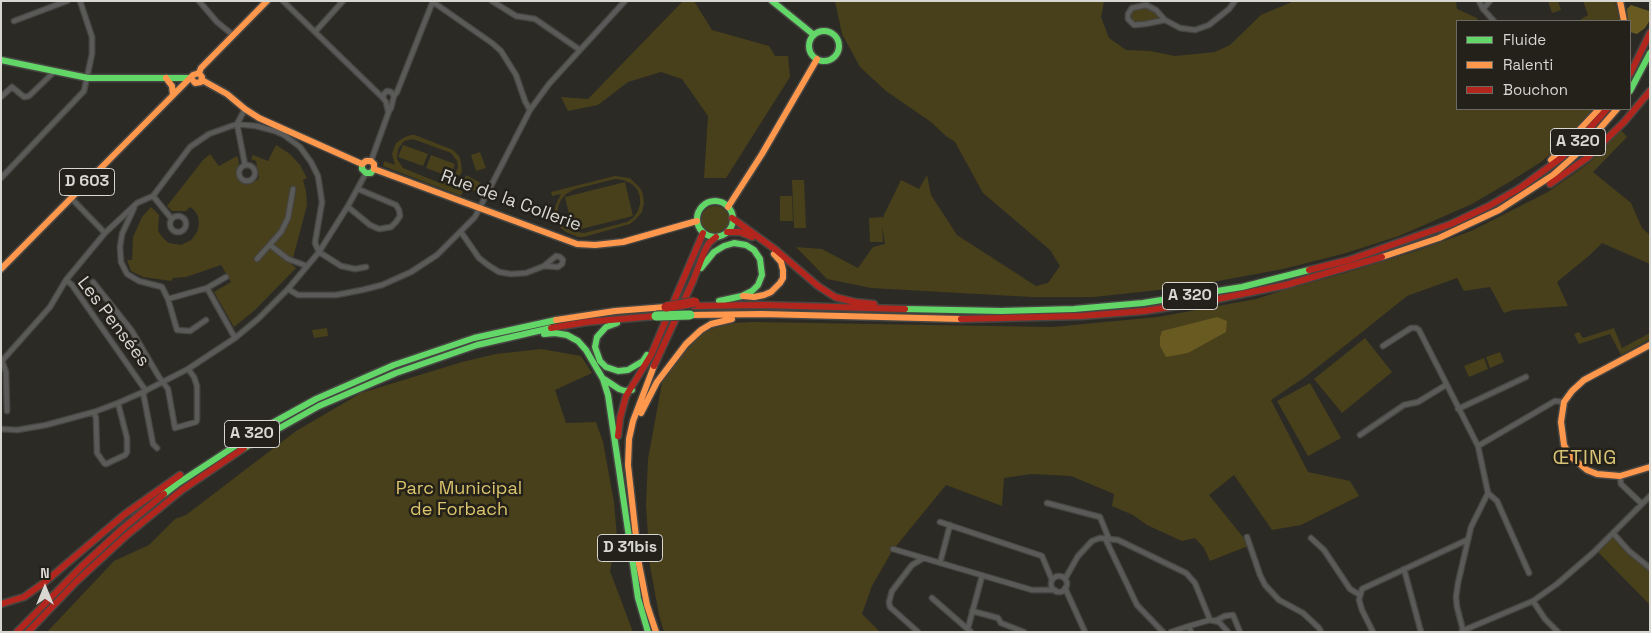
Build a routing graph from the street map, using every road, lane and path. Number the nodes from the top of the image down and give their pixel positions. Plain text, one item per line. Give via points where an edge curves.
1 (67, 1) edge
2 (80, 1) edge
3 (199, 1) edge
4 (267, 1) edge
5 (284, 1) edge
6 (343, 1) edge
7 (492, 1) edge
8 (625, 1) edge
9 (772, 1) edge
10 (1235, 1) edge
11 (1479, 1) edge
12 (1490, 1) edge
13 (1620, 1) edge
14 (433, 2) edge
15 (1140, 3) edge
16 (1482, 9) junction
17 (1165, 20) junction
18 (1493, 20) edge
19 (1624, 20) edge
20 (14, 21) dead end
21 (315, 32) junction
22 (1650, 33) edge
23 (233, 35) junction
24 (814, 35) junction
25 (580, 50) junction
26 (1650, 53) edge
27 (818, 59) junction
28 (1, 60) edge
29 (54, 72) junction
30 (1631, 72) edge
31 (88, 78) junction
32 (166, 78) junction
33 (197, 78) junction
34 (1631, 89) edge
35 (1650, 91) edge
36 (172, 95) junction
37 (392, 96) junction
38 (1, 97) edge
39 (385, 100) junction
40 (245, 109) junction
41 (530, 110) junction
42 (1598, 110) edge
43 (1607, 110) edge
44 (1616, 110) edge
45 (388, 111) junction
46 (237, 124) junction
47 (245, 165) dead end
48 (368, 167) junction
49 (1544, 171) junction
50 (1, 178) edge
51 (293, 189) dead end
52 (358, 189) junction
53 (152, 196) junction
54 (72, 198) junction
55 (137, 203) junction
56 (348, 207) junction
57 (728, 207) junction
58 (480, 208) junction
59 (1499, 210) junction
60 (172, 218) dead end
61 (732, 218) junction
62 (697, 221) junction
63 (461, 232) junction
64 (728, 232) junction
65 (105, 233) junction
66 (703, 233) junction
67 (716, 237) junction
68 (270, 245) junction
69 (319, 252) junction
70 (257, 259) dead end
71 (307, 266) junction
72 (544, 266) dead end
73 (366, 267) dead end
74 (1, 269) edge
75 (226, 277) dead end
76 (66, 280) junction
77 (693, 281) junction
78 (93, 282) dead end
79 (207, 288) junction
80 (288, 289) junction
81 (742, 296) junction
82 (168, 299) junction
83 (693, 308) junction
84 (919, 310) junction
85 (762, 314) junction
86 (637, 318) junction
87 (206, 320) dead end
88 (235, 338) junction
89 (656, 342) junction
90 (477, 345) junction
91 (1650, 345) edge
92 (1383, 346) dead end
93 (1, 362) edge
94 (188, 369) junction
95 (651, 372) junction
96 (1526, 377) dead end
97 (603, 379) junction
98 (163, 383) junction
99 (1446, 385) junction
100 (628, 391) junction
101 (145, 392) junction
102 (1564, 402) junction
103 (118, 403) junction
104 (1458, 409) junction
105 (7, 410) dead end
106 (94, 412) junction
107 (1, 429) edge
108 (258, 431) junction
109 (1360, 435) dead end
110 (1478, 446) junction
111 (157, 448) dead end
112 (618, 463) junction
113 (1650, 468) edge
114 (1620, 476) junction
115 (630, 487) junction
116 (1488, 494) junction
117 (1650, 496) edge
118 (1047, 503) dead end
119 (1642, 504) junction
120 (940, 522) dead end
121 (950, 525) junction
122 (1613, 533) junction
123 (1247, 537) dead end
124 (1311, 538) dead end
125 (1107, 539) junction
126 (1467, 540) junction
127 (893, 549) dead end
128 (923, 558) junction
129 (940, 563) junction
130 (1650, 568) edge
131 (1404, 569) junction
132 (1530, 573) dead end
133 (982, 576) junction
134 (1065, 579) junction
135 (1052, 580) junction
136 (76, 582) junction
137 (1065, 588) junction
138 (1055, 590) junction
139 (1360, 595) junction
140 (932, 598) dead end
141 (1533, 601) junction
142 (1, 604) edge
143 (972, 610) junction
144 (1213, 620) junction
145 (1189, 626) junction
146 (970, 630) edge
147 (1462, 631) edge
148 (17, 632) edge
149 (28, 632) edge
150 (35, 632) edge
151 (648, 632) edge
152 (656, 632) edge
153 (918, 632) edge
154 (1024, 632) edge
155 (1085, 632) edge
156 (1163, 632) edge
157 (1171, 632) edge
158 (1191, 632) edge
159 (1228, 632) edge
160 (1240, 632) edge
161 (1321, 632) edge
162 (1373, 632) edge
163 (1421, 632) edge
164 (1558, 632) edge

1 - 20 street
2 - 31 street via 92,37
3 - 23 street
4 - 23 main road, D 603
5 - 21 street
6 - 21 street
7 - 25 street via 516,16 535,20
8 - 25 street
9 - 24 main road
10 - 17 street via 1203,29 1187,30
11 - 16 street
12 - 16 street
13 - 19 main road
14 - 37 street via 397,92
14 - 41 street via 501,51 516,75
15 - 17 street via 1156,10
15 - 17 street via 1128,14 1128,20 1134,25
16 - 18 street
21 - 39 street
22 - 30 main road
23 - 33 main road, D 603 via 201,68
24 - 27 main road via 809,45
24 - 27 main road via 820,31 832,32 839,42 834,58
25 - 41 street
26 - 34 main road
27 - 57 main road
28 - 29 main road
29 - 31 main road
29 - 38 street via 29,96 24,97 12,87
31 - 32 main road
31 - 50 street via 84,91
32 - 33 main road
32 - 36 main road via 172,86
33 - 36 main road, D 603
33 - 40 main road, Rue de la Collerie via 227,94
35 - 59 main road via 1587,158 1519,204
36 - 54 main road, D 603
37 - 39 street
37 - 39 street via 385,92
37 - 45 street
39 - 45 street
40 - 46 street
40 - 48 main road, Rue de la Collerie
41 - 58 street
42 - 49 main road
43 - 49 main road, A 320 via 1574,146
44 - 59 main road, A 320 via 1580,151 1553,175
45 - 48 street
46 - 47 street
46 - 53 street via 209,134 190,147
46 - 69 street via 263,127 284,135 312,162 322,202 315,242
48 - 52 street
48 - 58 main road, Rue de la Collerie
49 - 84 main road, A 320 via 1489,206 1451,224 1349,260 1242,287 1143,303 1074,309
51 - 68 street via 288,218
52 - 56 street
52 - 56 street via 396,205 400,216 391,227 379,229
53 - 55 street
53 - 60 street
54 - 65 street
54 - 74 main road, D 603
55 - 65 street
55 - 82 street via 122,234 121,262 127,274 162,287
56 - 69 street
57 - 61 main road
57 - 62 main road via 718,202 708,203 699,210
58 - 62 main road, Rue de la Collerie via 577,244 595,246 623,242
58 - 63 street
59 - 85 main road, A 320 via 1409,249 1286,285 1154,309 1081,316 968,318
61 - 64 main road
61 - 84 main road via 835,297
62 - 66 main road
63 - 72 street via 479,258 499,272 526,273
63 - 80 street via 437,255 411,272 382,284 336,294 298,295
64 - 67 main road
64 - 81 main road via 748,234 775,255 783,270 783,278 771,292 754,297
65 - 76 street
66 - 67 main road
66 - 89 main road, D 31bis
67 - 77 main road, D 31bis via 705,250
68 - 70 street
68 - 71 street via 288,259
69 - 71 street
69 - 73 street via 342,266
71 - 80 street
75 - 79 street
76 - 93 street, Les Pensées via 50,307
76 - 101 street, Les Pensées
77 - 81 main road via 714,252 724,246 746,245 760,259 762,275 758,285
77 - 95 main road, D 31bis
78 - 98 street via 132,331
79 - 82 street
79 - 88 street
80 - 88 street
81 - 83 main road
82 - 87 street via 177,330 190,331
83 - 84 main road, A 320 via 763,306
83 - 85 main road, A 320
83 - 86 main road, A 320, bridge
83 - 108 main road, A 320, bridge via 663,307 569,317 474,338 394,365 316,399
85 - 115 main road via 728,319 701,330 657,382 642,412 632,448
86 - 89 main road via 606,327 601,332 595,347 600,361 618,372 628,370 643,361
86 - 90 main road, A 320 via 544,329
88 - 94 street
89 - 100 main road, D 31bis
90 - 97 main road via 533,335 567,335 586,350
90 - 136 main road, A 320 via 396,372 320,406 262,437 156,510
91 - 102 main road via 1584,380
92 - 99 street via 1416,328
93 - 105 street, Les Pensées via 6,372
94 - 98 street
94 - 98 street via 197,386 196,422 175,428 168,389
95 - 100 main road via 640,386
95 - 115 main road, D 31bis via 629,439
96 - 104 street
97 - 100 main road via 615,388
97 - 112 main road
98 - 101 street
99 - 104 street
99 - 109 street via 1418,402 1404,405
100 - 112 main road, D 31bis via 618,430
101 - 103 street
101 - 111 street via 153,444
102 - 110 street via 1555,401
102 - 114 main road via 1561,434 1570,456 1597,474
103 - 106 street
103 - 106 street via 127,438 127,452 106,464 98,453
104 - 110 street
106 - 107 street via 46,425
108 - 142 main road via 224,446 125,514 24,597
108 - 148 main road, A 320 via 177,484 122,529
110 - 116 street
112 - 151 main road, D 31bis via 638,598
113 - 114 main road
114 - 119 street via 1621,484
115 - 152 main road, D 31bis via 639,564
116 - 126 street
116 - 132 street via 1497,501
117 - 119 street
118 - 125 street via 1100,517
119 - 122 street
120 - 121 street
121 - 129 street
121 - 135 street via 1042,556
122 - 130 street
122 - 141 street via 1557,584
123 - 161 street via 1265,585 1279,600 1303,613
124 - 139 street via 1324,550 1350,589
125 - 134 street via 1092,541 1078,556
125 - 144 street via 1118,540 1186,573 1195,583
125 - 156 street via 1137,605
126 - 131 street
126 - 147 street via 1456,597
127 - 128 street
128 - 129 street
128 - 153 street via 912,565 892,591 889,602 890,607
129 - 133 street
131 - 139 street via 1362,589
131 - 163 street
133 - 138 street via 1032,590
133 - 143 street
134 - 135 street via 1058,576
134 - 137 street
135 - 138 street
136 - 149 main road, A 320
136 - 150 main road
137 - 138 street
137 - 155 street
139 - 162 street via 1362,610
140 - 146 street
141 - 147 street
141 - 164 street
143 - 146 street
143 - 154 street via 998,618 1001,623
144 - 145 street
144 - 159 street
144 - 160 street via 1233,615
145 - 157 street
145 - 158 street

